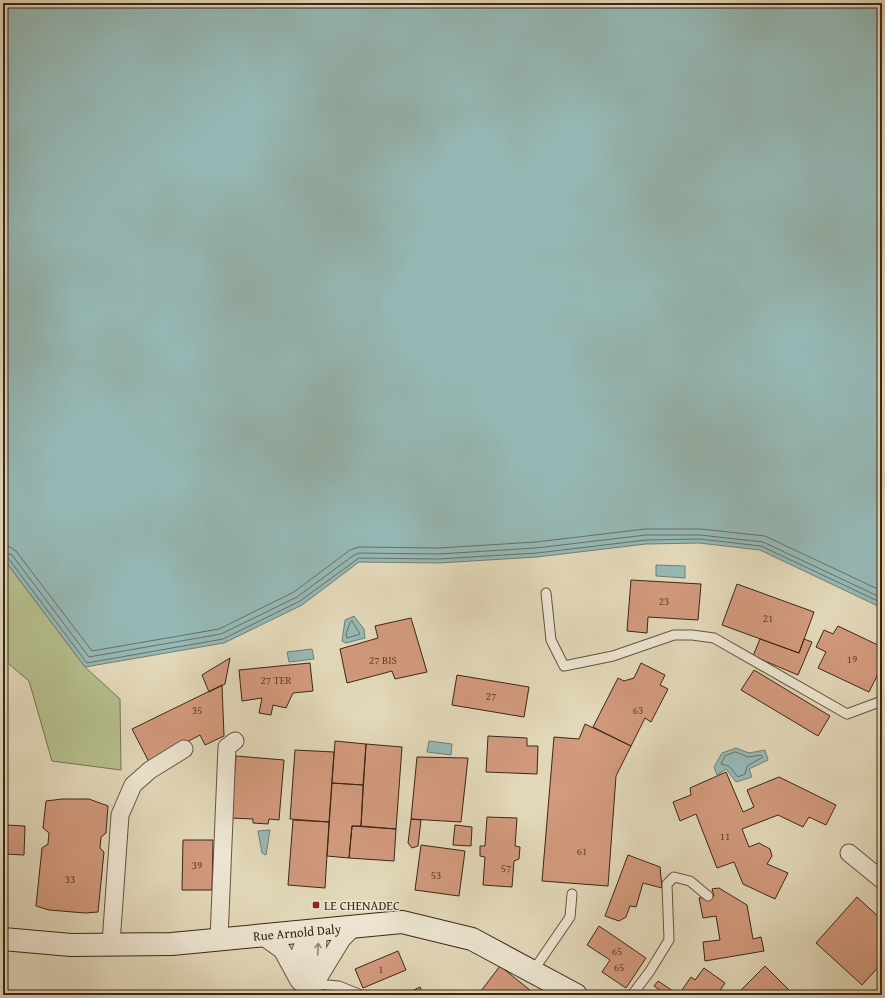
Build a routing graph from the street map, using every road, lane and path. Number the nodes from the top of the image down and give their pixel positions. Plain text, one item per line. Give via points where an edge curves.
1 (546, 593) dead end
2 (882, 701) edge
3 (235, 741) dead end
4 (184, 749) dead end
5 (849, 853) dead end
6 (882, 880) edge
7 (572, 894) dead end
8 (708, 896) dead end
9 (354, 927) junction
10 (308, 930) junction
11 (261, 935) junction
12 (3, 939) edge
13 (220, 939) junction
14 (111, 944) junction
15 (533, 971) junction
16 (304, 989) edge
17 (361, 995) edge
18 (576, 995) edge
19 (632, 995) edge

1 - 2 lane via 551,640 564,666 613,656 674,635 692,635 714,638 847,714
3 - 13 street via 227,747
4 - 14 street via 133,784 120,815
5 - 6 street
7 - 15 lane via 570,917
8 - 19 lane via 685,880 674,877 667,884 669,940
9 - 10 street, Rue Arnold Daly
9 - 15 street, Rue Arnold Daly via 402,922 472,939
9 - 16 street
10 - 11 street, Rue Arnold Daly
10 - 16 street via 318,940
11 - 13 street, Rue Arnold Daly
11 - 16 street via 282,950
12 - 14 street, Rue Arnold Daly via 71,945
13 - 14 street, Rue Arnold Daly via 172,944
15 - 18 street, Rue Arnold Daly
16 - 17 lane via 339,986

